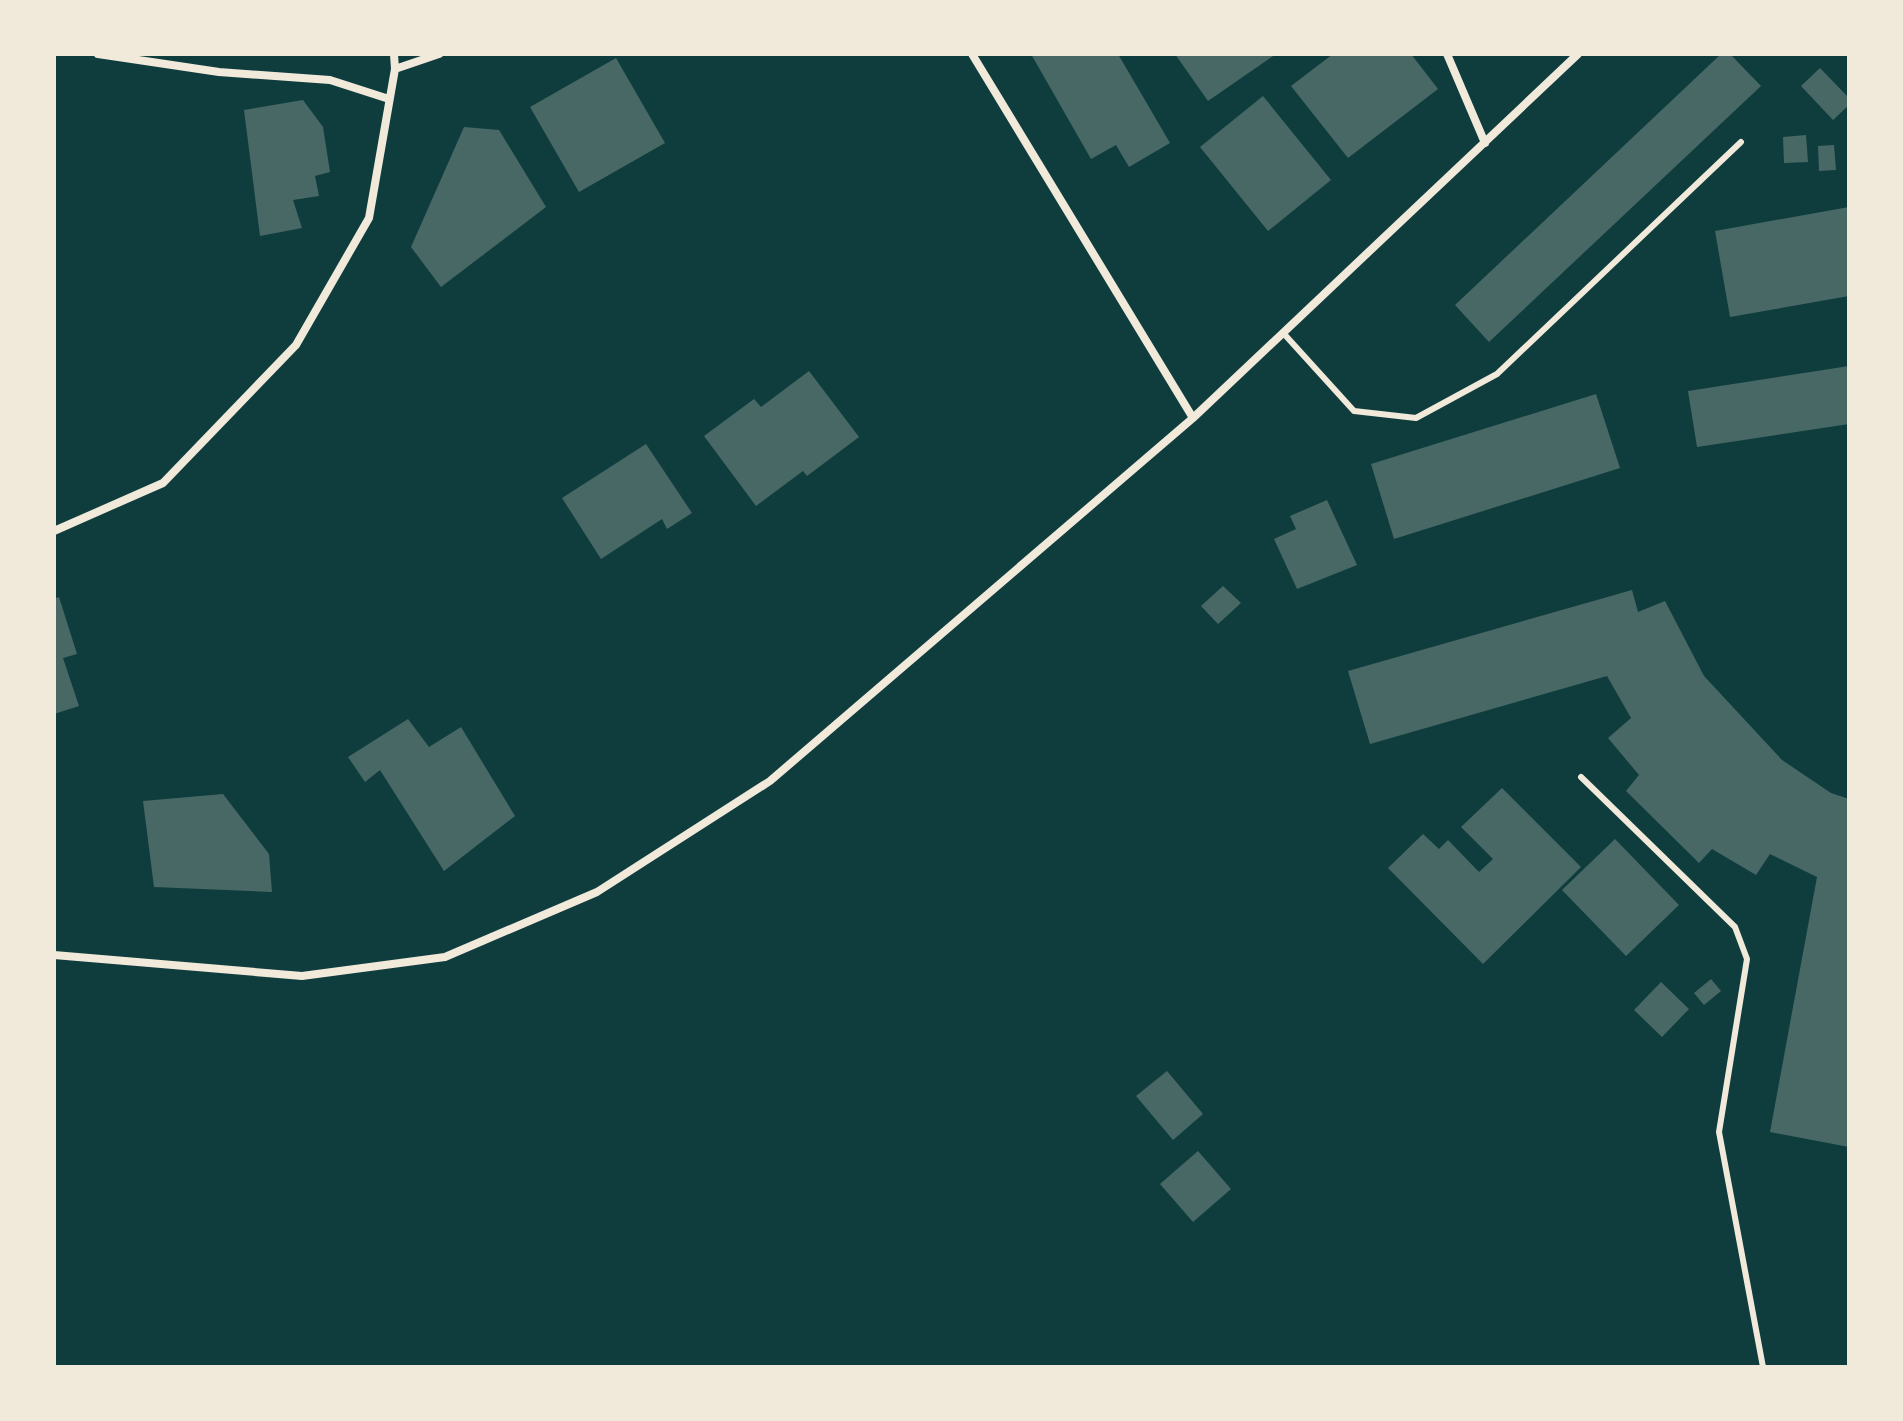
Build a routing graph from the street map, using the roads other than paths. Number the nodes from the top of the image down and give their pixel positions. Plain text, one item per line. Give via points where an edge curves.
1 (98, 54) edge
2 (394, 54) edge
3 (439, 54) edge
4 (972, 54) edge
5 (1447, 54) edge
6 (1578, 54) edge
7 (395, 69) junction
8 (389, 99) junction
9 (1741, 142) dead end
10 (1485, 143) junction
11 (1285, 335) junction
12 (1193, 418) junction
13 (54, 531) edge
14 (1581, 777) dead end
15 (54, 955) edge
16 (1763, 1367) edge

1 - 8 street via 219,72 330,80
2 - 7 street
3 - 7 street
4 - 12 street
5 - 10 street
6 - 10 street
7 - 8 street
8 - 13 street via 369,218 296,345 163,483
9 - 11 lane via 1497,374 1416,418 1354,411
10 - 11 street
11 - 12 street
12 - 15 street via 770,781 597,892 445,957 302,976
14 - 16 lane via 1735,927 1747,959 1719,1132

